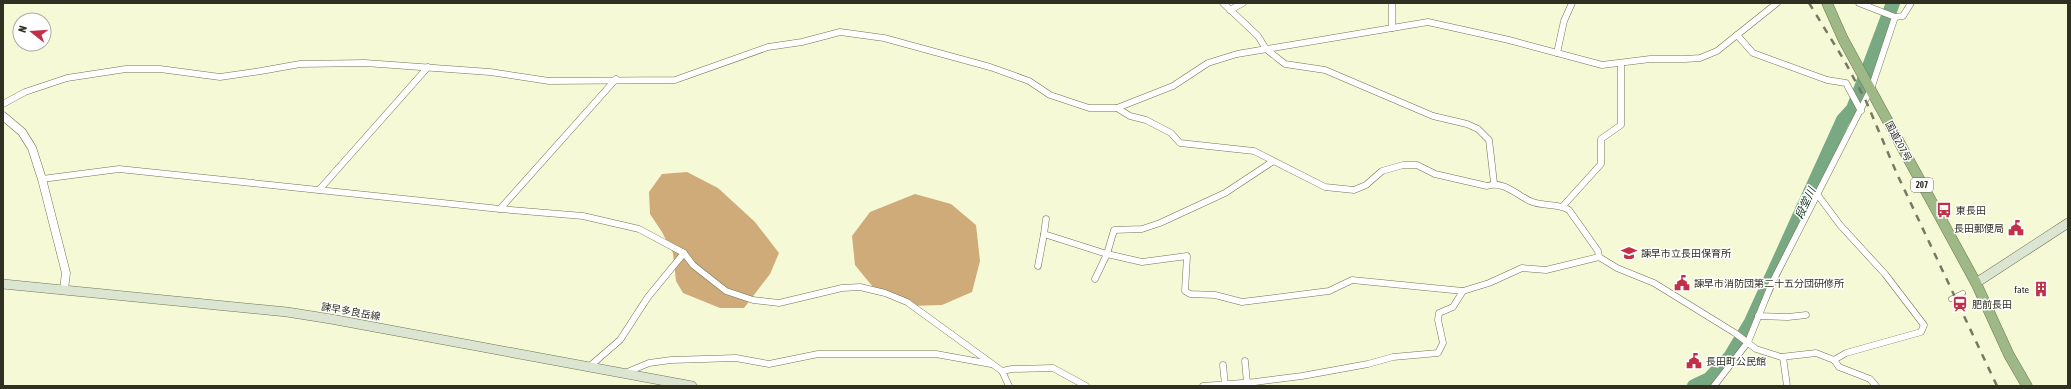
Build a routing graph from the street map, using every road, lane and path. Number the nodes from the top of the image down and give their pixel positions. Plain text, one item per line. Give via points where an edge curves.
1 (1223, 3) edge
2 (1243, 3) edge
3 (1392, 3) edge
4 (1572, 3) edge
5 (1777, 3) edge
6 (1827, 3) edge
7 (1859, 3) edge
8 (1911, 3) edge
9 (1230, 10) junction
10 (1895, 17) junction
11 (1392, 28) junction
12 (1737, 35) junction
13 (1266, 48) junction
14 (1557, 53) junction
15 (1622, 64) junction
16 (428, 67) junction
17 (616, 79) junction
18 (1870, 87) junction
19 (3, 104) edge
20 (1117, 108) junction
21 (1860, 111) junction
22 (3, 116) edge
23 (1272, 162) junction
24 (42, 179) junction
25 (1494, 184) junction
26 (319, 190) junction
27 (1817, 194) junction
28 (1563, 206) junction
29 (500, 209) junction
30 (1046, 219) dead end
31 (2068, 223) edge
32 (1044, 234) junction
33 (684, 253) junction
34 (1107, 254) junction
35 (1599, 257) junction
36 (1038, 266) dead end
37 (1095, 279) dead end
38 (1976, 283) junction
39 (3, 284) edge
40 (64, 289) junction
41 (1463, 292) junction
42 (1963, 293) dead end
43 (1951, 299) dead end
44 (1758, 316) junction
45 (1806, 316) dead end
46 (1747, 342) junction
47 (1783, 357) junction
48 (1834, 360) junction
49 (1245, 361) dead end
50 (993, 364) junction
51 (590, 366) junction
52 (1223, 366) dead end
53 (1002, 371) junction
54 (624, 373) junction
55 (1247, 383) junction
56 (1225, 385) junction
57 (692, 386) edge
58 (1009, 386) edge
59 (1086, 386) edge
60 (1204, 386) edge
61 (1714, 386) edge
62 (1787, 386) edge
63 (1876, 386) edge
64 (2027, 386) edge

1 - 9 street
2 - 9 street
3 - 11 street
4 - 14 street via 1564,21
5 - 12 street
6 - 18 highway, 国道207号 / 207 via 1843,39
7 - 10 street
8 - 10 street via 1903,16
9 - 13 street via 1258,36
10 - 18 street
11 - 13 street
11 - 14 street via 1428,22
12 - 15 street via 1717,51 1700,58 1650,58
12 - 21 street via 1753,53 1827,80 1846,83
13 - 20 street via 1208,63 1173,86
13 - 25 street via 1285,64 1325,70 1433,116 1478,129 1489,140
14 - 15 street via 1602,65
15 - 28 street via 1621,124 1601,139 1601,164
16 - 17 street via 490,72 549,81
16 - 19 street via 365,63 300,64 261,72 220,76 160,69 126,69 67,78 25,92
16 - 26 street
17 - 20 street via 675,80 768,47 802,42 840,32 884,38 990,67 1029,81 1050,95 1089,108
17 - 29 street
18 - 21 street
18 - 38 highway, 国道207号 / 207
20 - 23 street via 1130,116 1146,120 1180,142 1254,152
21 - 27 street
22 - 24 street via 22,132 32,148
23 - 25 street via 1325,187 1354,190 1366,185 1382,171 1404,165 1417,166 1435,174 1488,186
23 - 34 street via 1225,193 1160,223 1142,229 1114,230
24 - 26 street via 119,168
24 - 40 street via 66,273
25 - 28 street via 1543,205
26 - 29 street
27 - 44 street
27 - 48 street via 1840,225 1885,274 1924,325 1921,332 1846,353
28 - 35 street via 1570,210 1598,251
29 - 33 street via 583,216 639,229
30 - 32 street
31 - 38 main road
32 - 34 street
32 - 36 street
33 - 50 street via 693,265 726,291 753,300 779,303 860,287 884,293 907,302
33 - 51 street via 648,297 620,340
34 - 37 street
34 - 41 street via 1142,262 1187,256 1185,291 1242,302 1329,291 1352,280
35 - 41 street via 1546,270 1522,268
35 - 46 street via 1617,268 1654,283
38 - 64 highway, 国道207号 / 207 via 2009,355
39 - 40 main road, 諫早多良岳線
40 - 51 main road, 諫早多良岳線 via 287,312
41 - 55 street via 1453,307 1439,313 1443,343 1438,353 1393,357 1331,371
42 - 43 street
44 - 45 street
44 - 46 street
46 - 47 street via 1756,349
46 - 61 street
47 - 48 street via 1816,353
47 - 62 street
48 - 63 street via 1838,367 1870,379
49 - 55 street
50 - 53 street
50 - 54 street via 936,354 818,354 769,364 736,358 671,360 649,363
51 - 54 main road, 諫早多良岳線
52 - 56 street
53 - 58 street
53 - 59 street via 1012,368 1053,368
54 - 57 main road, 諫早多良岳線
55 - 56 street
56 - 60 street

